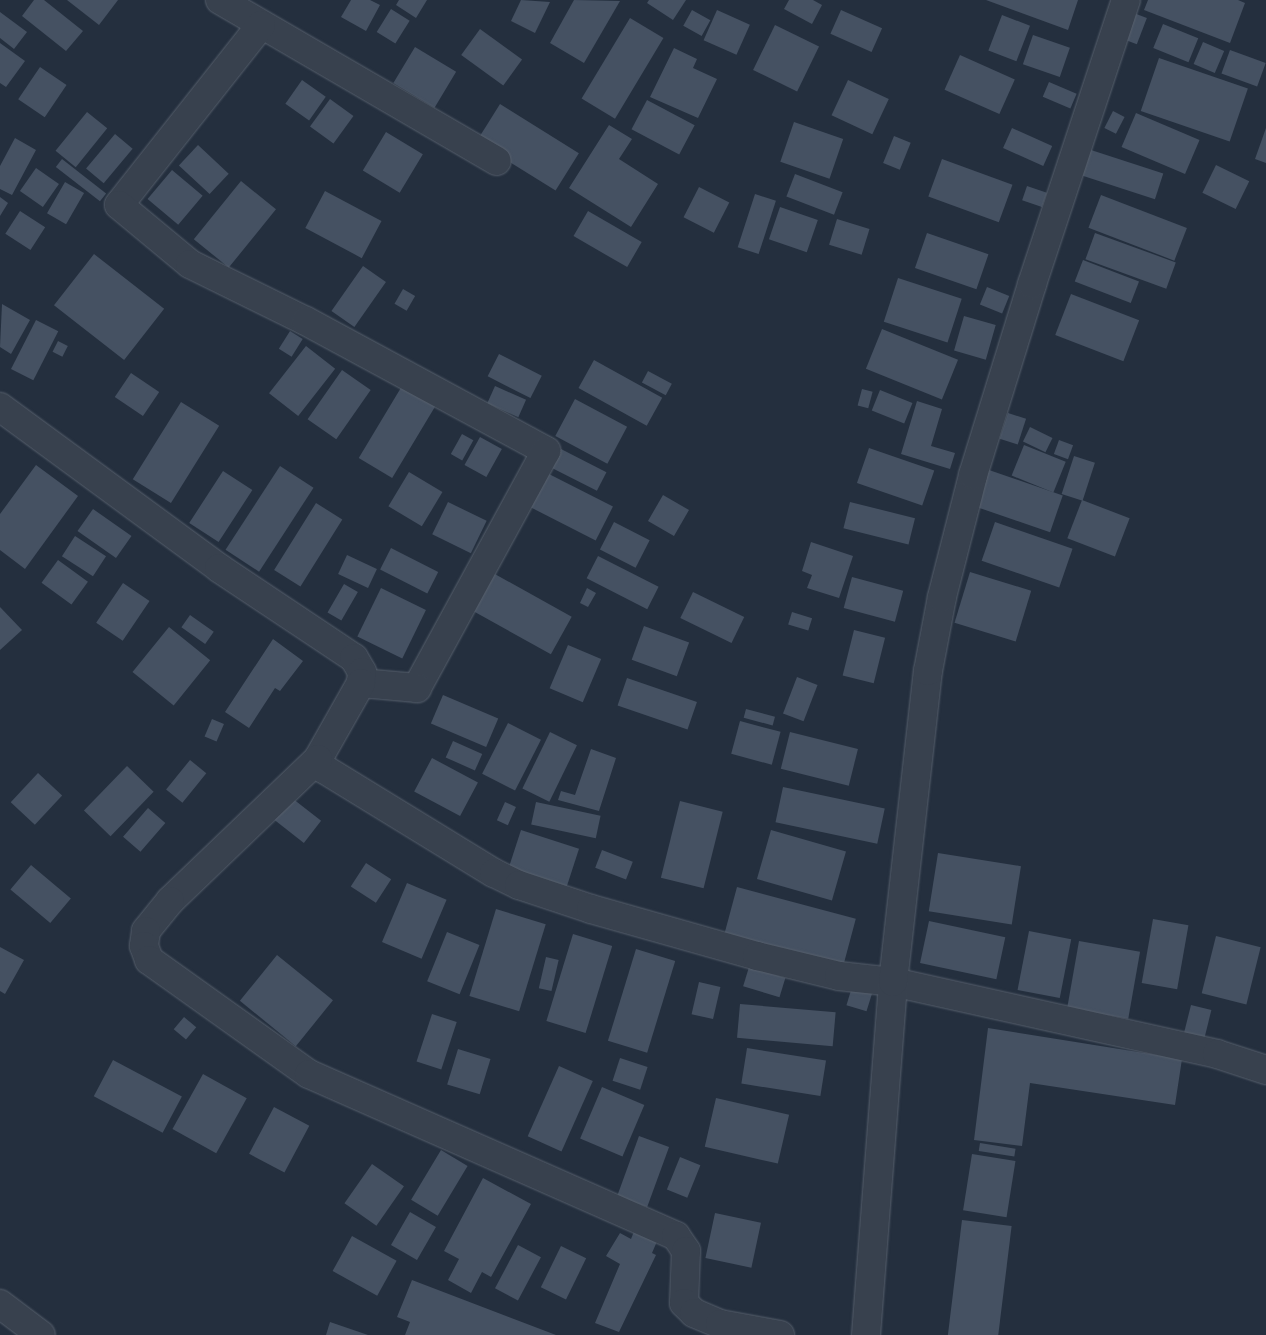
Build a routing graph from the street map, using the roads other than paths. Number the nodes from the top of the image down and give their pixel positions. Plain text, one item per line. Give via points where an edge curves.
1 (220, 0) edge
2 (1126, 0) edge
3 (261, 24) junction
4 (497, 161) dead end
5 (0, 407) edge
6 (360, 683) junction
7 (318, 760) junction
8 (893, 982) junction
9 (1266, 1070) edge
10 (0, 1304) edge
11 (41, 1335) edge
12 (780, 1335) edge
13 (866, 1335) edge

1 - 3 street
2 - 8 street via 973,475 942,597 928,671
3 - 4 street
3 - 6 street via 119,205 190,264 306,321 546,451 417,688
5 - 6 street via 219,568 354,658 362,672
6 - 7 street
7 - 8 street via 331,774 519,885 757,956 839,976
7 - 12 street via 170,901 146,931 144,946 149,960 308,1074 676,1236 686,1251 684,1303 694,1313 720,1324
8 - 9 street via 1217,1054
8 - 13 street
10 - 11 street

